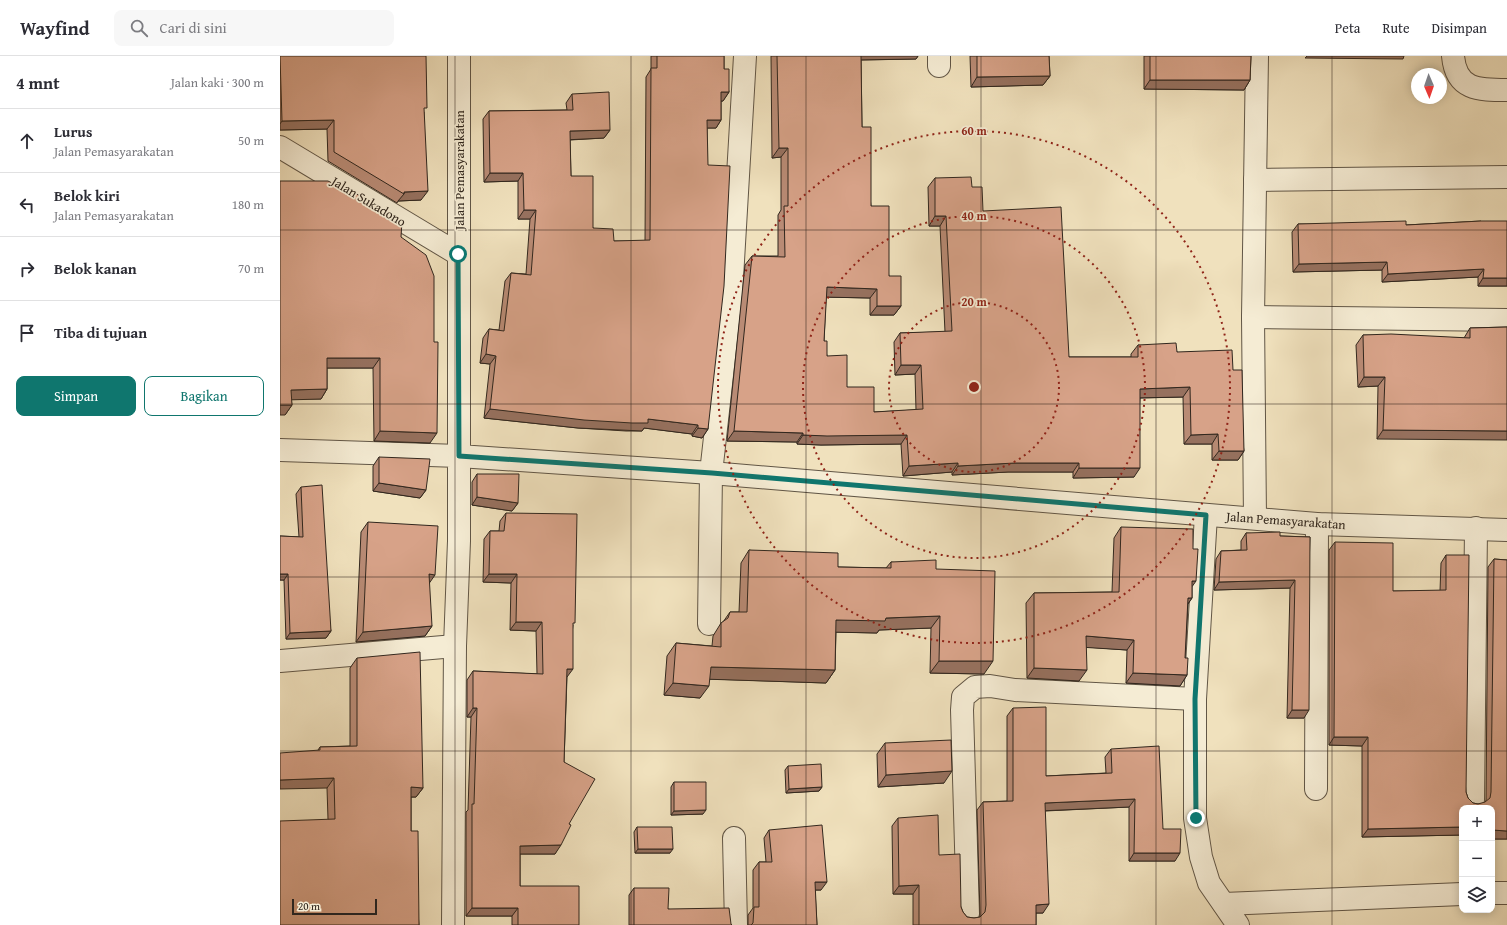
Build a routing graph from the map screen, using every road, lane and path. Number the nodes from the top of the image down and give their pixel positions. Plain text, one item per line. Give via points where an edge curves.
1 (459, 56) edge
2 (745, 56) edge
3 (1257, 56) edge
4 (1453, 56) edge
5 (1507, 90) edge
6 (280, 147) edge
7 (1507, 177) edge
8 (1255, 180) junction
9 (458, 254) junction
10 (1253, 317) junction
11 (1507, 320) edge
12 (280, 450) edge
13 (459, 456) junction
14 (712, 473) junction
15 (1206, 515) junction
16 (1255, 518) junction
17 (1317, 524) junction
18 (1476, 528) junction
19 (1507, 530) edge
20 (709, 624) dead end
21 (455, 646) junction
22 (280, 661) edge
23 (1195, 699) junction
24 (1316, 789) dead end
25 (1472, 800) edge
26 (734, 838) dead end
27 (1495, 893) edge
28 (1507, 893) edge
29 (1459, 894) edge
30 (1224, 904) junction
31 (968, 914) dead end
32 (453, 925) edge
33 (736, 925) edge
34 (1238, 925) edge

1 - 9 street, Jalan Pemasyarakatan
2 - 14 street via 731,295
3 - 8 street
4 - 5 street via 1455,70 1464,83 1487,90
6 - 9 street, Jalan Sukadono
7 - 8 street
8 - 10 street
9 - 13 street, Jalan Pemasyarakatan
10 - 11 street
10 - 16 street
12 - 13 street
13 - 14 street, Jalan Pemasyarakatan
13 - 21 street
14 - 15 street, Jalan Pemasyarakatan
14 - 20 street
15 - 16 street, Jalan Pemasyarakatan
15 - 23 street
16 - 17 street, Jalan Pemasyarakatan
17 - 18 street, Jalan Pemasyarakatan
17 - 24 street
18 - 19 street, Jalan Pemasyarakatan
18 - 25 street
21 - 22 street
21 - 32 street
23 - 30 street via 1198,839 1209,883
23 - 31 street via 1015,690 990,686 975,687 963,697
26 - 33 street
27 - 28 street
29 - 30 street
30 - 34 street

